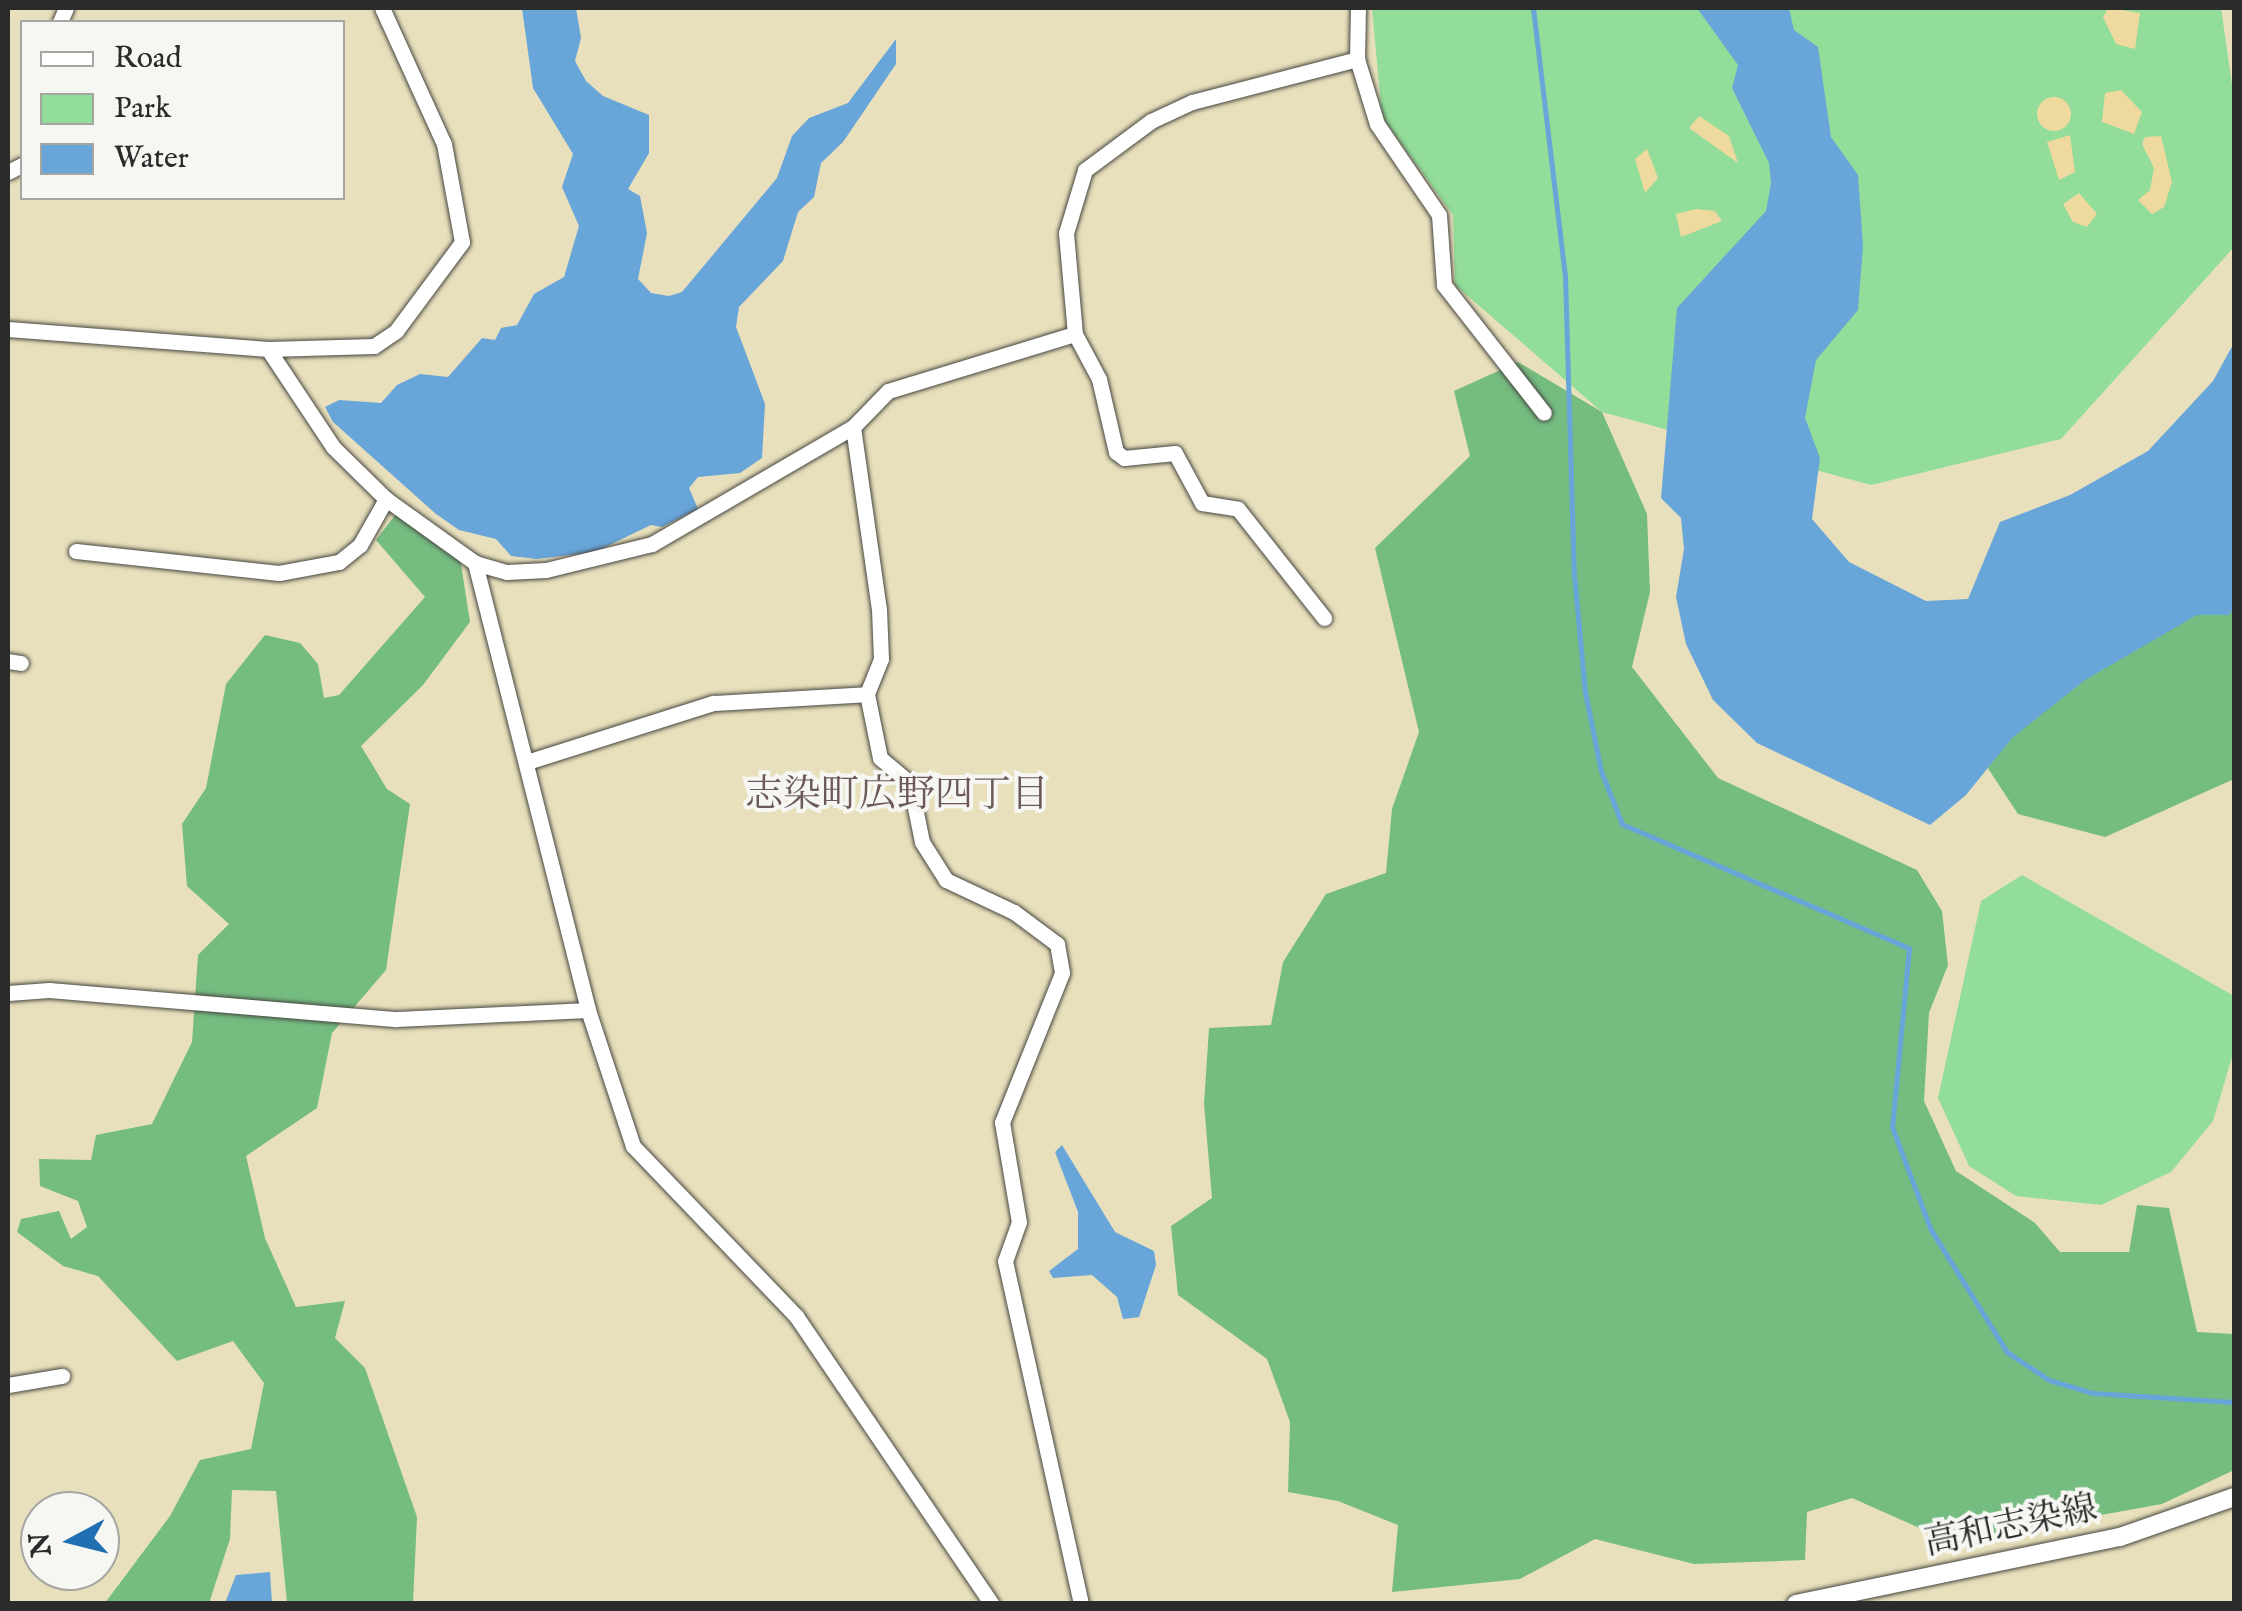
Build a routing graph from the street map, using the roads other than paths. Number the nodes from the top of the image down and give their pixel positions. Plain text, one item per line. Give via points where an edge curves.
1 (382, 8) edge
2 (1358, 8) edge
3 (1357, 59) junction
4 (8, 329) edge
5 (1075, 334) junction
6 (268, 349) junction
7 (1544, 413) dead end
8 (853, 428) junction
9 (386, 499) junction
10 (76, 550) dead end
11 (475, 563) junction
12 (1324, 618) dead end
13 (867, 694) junction
14 (527, 762) junction
15 (8, 993) edge
16 (588, 1010) junction
17 (62, 1376) dead end
18 (8, 1386) edge
19 (2234, 1498) edge
20 (992, 1604) edge
21 (1081, 1604) edge
22 (1796, 1604) edge

1 - 6 street via 444,144 462,242 396,331 374,346
2 - 3 street
3 - 5 street via 1192,102 1151,120 1085,170 1066,233
3 - 7 street via 1377,124 1438,215 1444,285
4 - 6 street
5 - 8 street via 888,391
5 - 12 street via 1100,379 1116,452 1124,458 1175,453 1202,503 1238,509
6 - 9 street via 333,448
8 - 11 street via 652,544 546,570 508,572
8 - 13 street via 879,610 881,659
9 - 10 street via 360,545 338,562 279,573
9 - 11 street
11 - 14 street
13 - 14 street via 713,704
13 - 21 street via 880,758 910,783 922,842 946,880 1014,912 1057,944 1062,973 1002,1122 1018,1222 1005,1260
14 - 16 street
15 - 16 street via 49,990 398,1019
16 - 20 street via 632,1146 796,1316
17 - 18 street
19 - 22 street, 高和志染線 via 2120,1538

